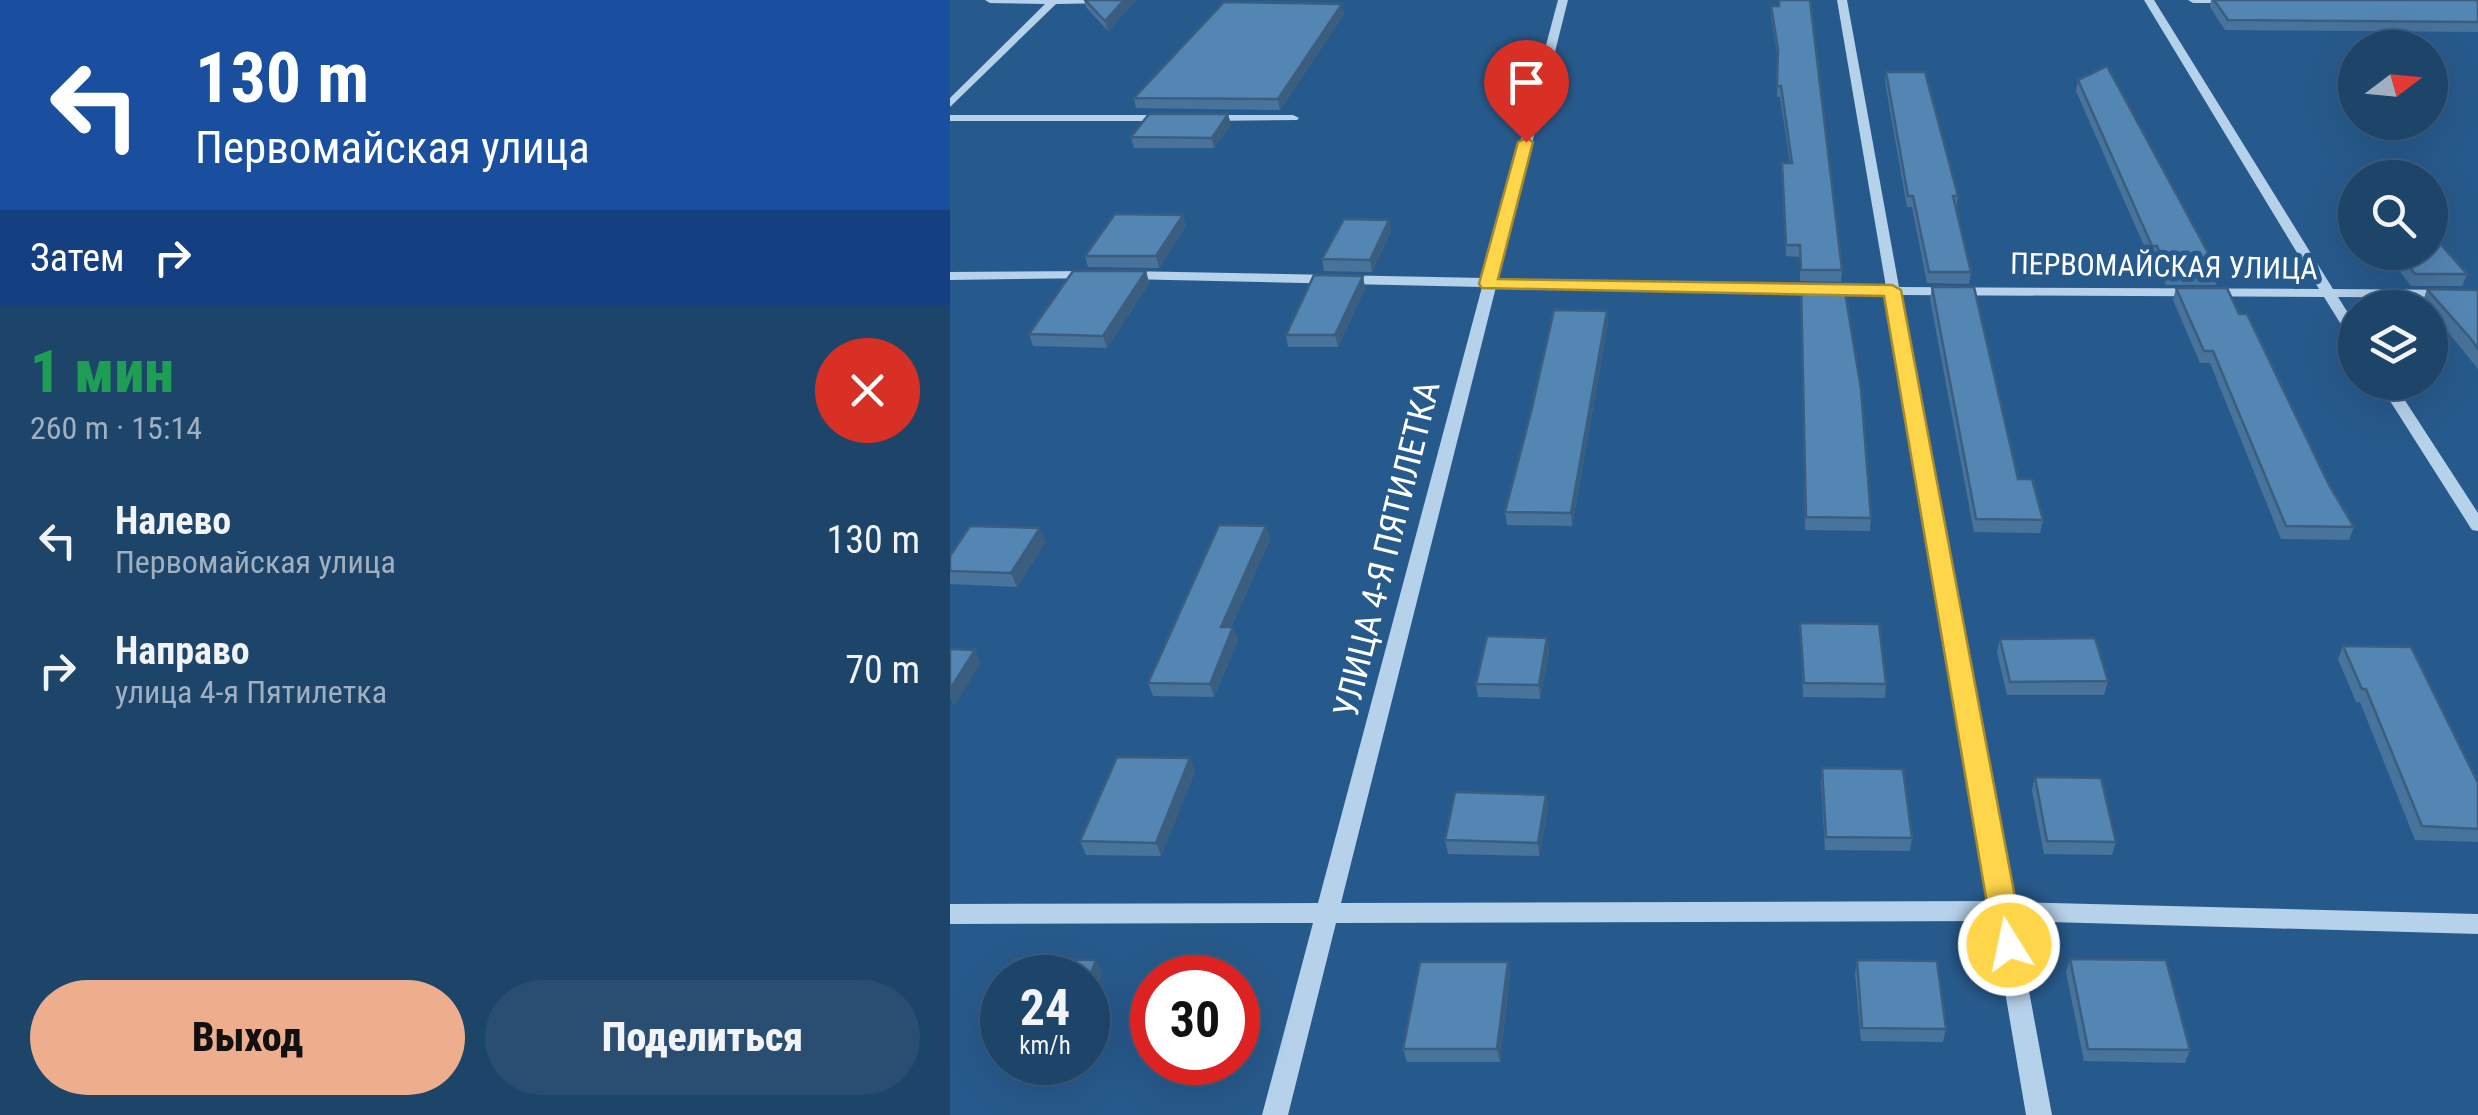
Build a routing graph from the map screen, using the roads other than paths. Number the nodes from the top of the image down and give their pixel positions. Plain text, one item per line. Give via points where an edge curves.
1 (990, 0) edge
2 (1113, 0) edge
3 (1564, 0) edge
4 (1842, 0) edge
5 (2149, 0) edge
6 (2194, 0) edge
7 (2250, 0) edge
8 (1053, 2) edge
9 (950, 104) edge
10 (950, 118) edge
11 (1178, 118) edge
12 (1198, 118) edge
13 (1292, 118) dead end
14 (950, 276) edge
15 (1488, 284) junction
16 (1892, 290) junction
17 (2478, 294) edge
18 (2329, 296) junction
19 (2338, 310) edge
20 (2397, 400) edge
21 (2478, 526) edge
22 (2003, 911) junction
23 (950, 914) edge
24 (1328, 914) junction
25 (2478, 924) edge
26 (1275, 1115) edge
27 (2039, 1115) edge

1 - 8 street
2 - 8 street
3 - 15 street, УЛИЦА 4-Я ПЯТИЛЕТКА
4 - 16 street
5 - 18 street
6 - 7 street
8 - 9 street
10 - 11 street
12 - 13 street
14 - 15 street, ПЕРВОМАЙСКАЯ УЛИЦА
15 - 16 street, ПЕРВОМАЙСКАЯ УЛИЦА
15 - 24 street, УЛИЦА 4-Я ПЯТИЛЕТКА
16 - 18 street, ПЕРВОМАЙСКАЯ УЛИЦА
16 - 22 street
17 - 18 street, ПЕРВОМАЙСКАЯ УЛИЦА
18 - 19 street
20 - 21 street
22 - 24 street
22 - 25 street
22 - 27 street
23 - 24 street
24 - 26 street, УЛИЦА 4-Я ПЯТИЛЕТКА

